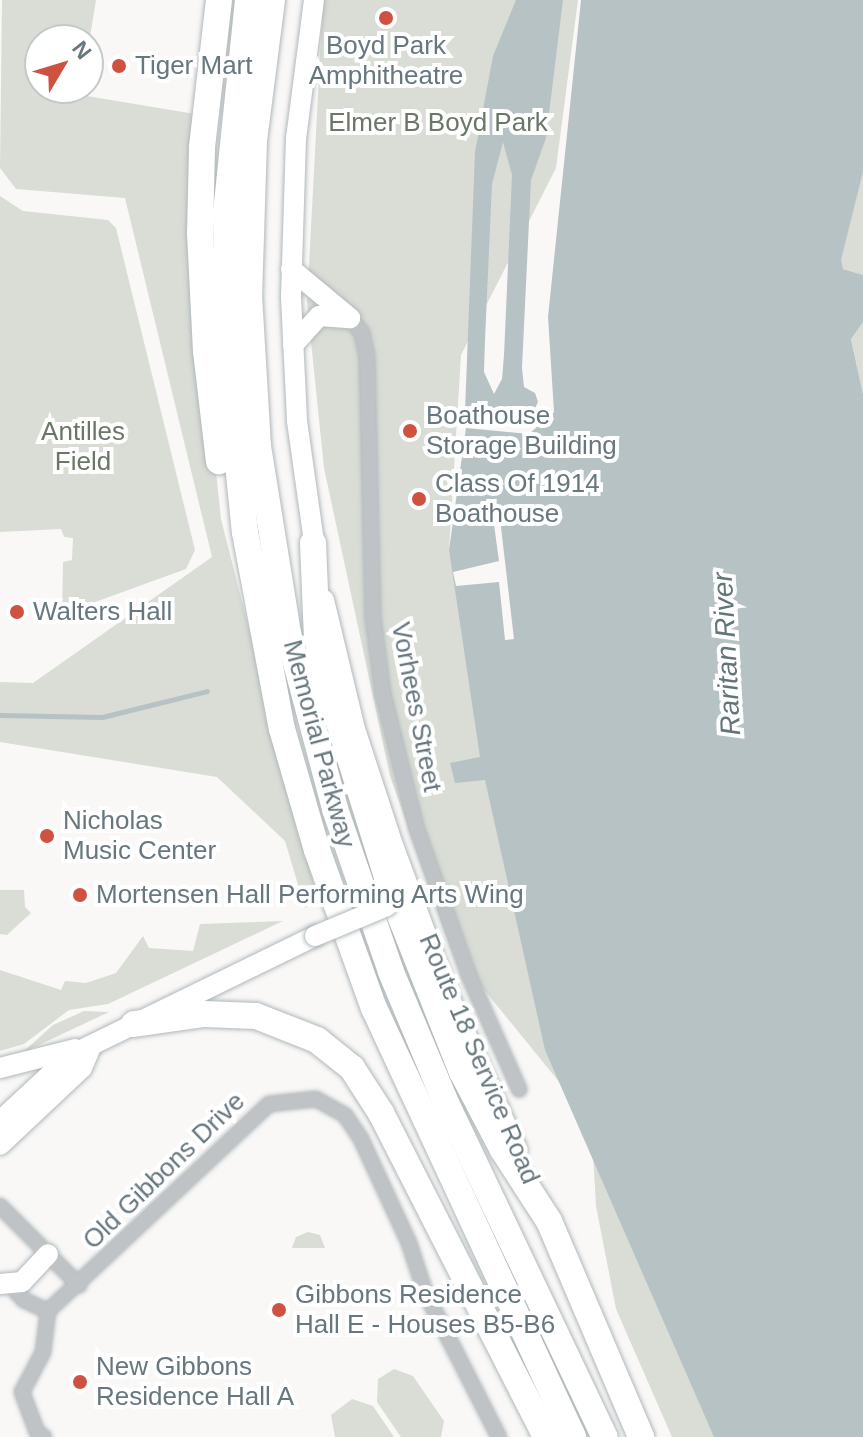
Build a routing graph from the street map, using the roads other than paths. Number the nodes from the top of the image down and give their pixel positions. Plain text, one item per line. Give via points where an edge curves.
1 (219, 0) edge
2 (248, 0) edge
3 (272, 0) edge
4 (314, 0) edge
5 (291, 269) junction
6 (350, 318) junction
7 (293, 345) junction
8 (313, 543) junction
9 (282, 729) junction
10 (391, 904) junction
11 (134, 1024) junction
12 (91, 1047) junction
13 (0, 1068) edge
14 (519, 1089) dead end
15 (0, 1121) edge
16 (0, 1145) edge
17 (0, 1206) edge
18 (549, 1221) junction
19 (48, 1254) junction
20 (5, 1285) edge
21 (79, 1285) junction
22 (48, 1311) junction
23 (44, 1437) edge
24 (499, 1437) edge
25 (546, 1437) edge
26 (573, 1437) edge
27 (605, 1437) edge
28 (641, 1437) edge

1 - 9 highway via 200,178 207,365 247,615
2 - 9 highway, Memorial Parkway via 227,199 228,366 245,532
3 - 27 highway, Memorial Parkway via 254,140 249,295 261,472 288,633 335,809 391,972 453,1117
4 - 5 main road, Route 18 Service Road via 296,138
5 - 6 main road
5 - 7 main road, Route 18 Service Road
6 - 7 main road via 319,316
6 - 14 street, Vorhees Street via 362,333 367,357 373,617 383,694 417,830 469,976
7 - 8 main road, Route 18 Service Road
8 - 10 highway via 317,638 325,678
8 - 18 main road, Route 18 Service Road via 349,705 388,832 457,1015
9 - 26 highway, Memorial Parkway via 322,864 374,1008
10 - 11 main road, bridge
10 - 18 highway via 471,1091
11 - 12 main road
11 - 25 highway via 204,1014 256,1016 317,1040 352,1068 381,1113
12 - 13 main road
12 - 15 main road via 71,1055
12 - 16 main road via 82,1068
17 - 19 street
18 - 28 highway
19 - 20 main road via 22,1282
19 - 21 street
20 - 22 street
21 - 22 street, Old Gibbons Drive
21 - 24 street, Old Gibbons Drive via 269,1104 316,1099 345,1115 361,1139 409,1243 425,1292
22 - 23 street via 43,1352 22,1392 37,1432

